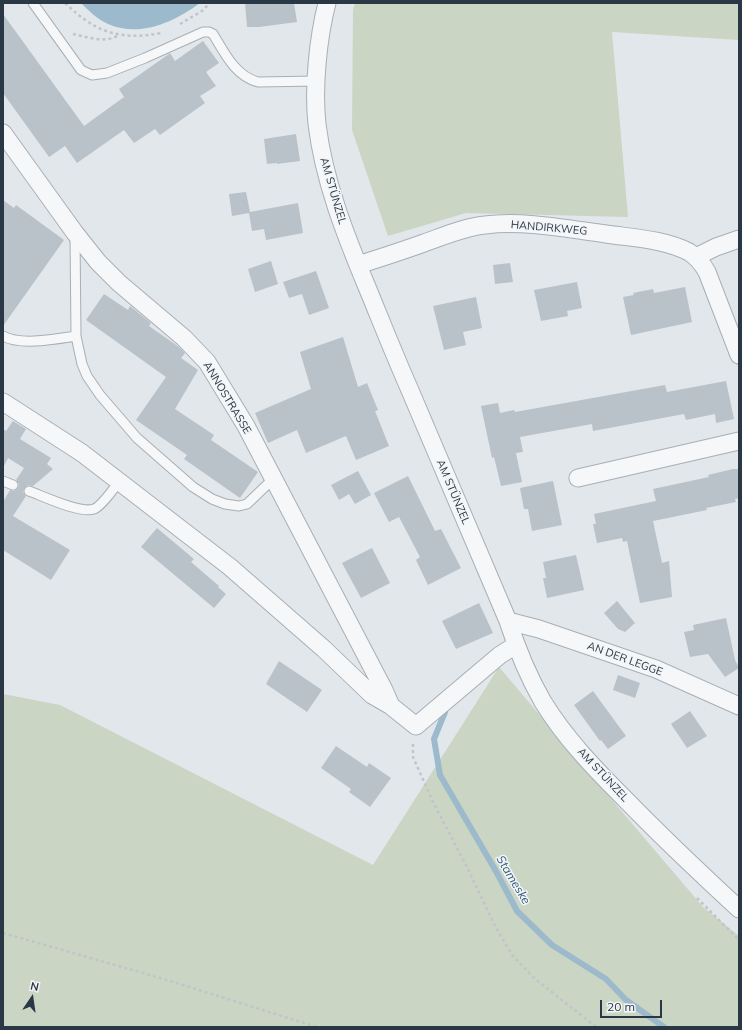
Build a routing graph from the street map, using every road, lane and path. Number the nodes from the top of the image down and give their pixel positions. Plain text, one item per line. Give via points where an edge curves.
1 (32, 3) edge
2 (65, 3) edge
3 (210, 3) edge
4 (327, 3) edge
5 (177, 26) dead end
6 (51, 29) junction
7 (166, 31) dead end
8 (119, 35) junction
9 (317, 81) junction
10 (3, 133) edge
11 (75, 234) junction
12 (739, 239) edge
13 (696, 257) junction
14 (358, 265) junction
15 (3, 336) edge
16 (76, 336) junction
17 (739, 355) edge
18 (3, 402) edge
19 (739, 441) edge
20 (578, 478) dead end
21 (274, 479) junction
22 (3, 481) edge
23 (119, 482) junction
24 (13, 485) dead end
25 (29, 491) dead end
26 (508, 621) junction
27 (516, 645) junction
28 (739, 706) edge
29 (395, 710) junction
30 (416, 726) junction
31 (739, 909) edge
32 (3, 933) edge
33 (317, 1027) edge
34 (596, 1027) edge

1 - 6 lane
2 - 8 path via 92,24
3 - 5 path
4 - 9 street, AM STÜNZEL via 320,36
6 - 8 path via 98,39 114,39
6 - 9 lane via 81,70 92,76 107,73 203,32 209,32 213,34 230,61 251,80
7 - 8 path via 140,36
9 - 14 street, AM STÜNZEL via 317,122 325,169 338,215
10 - 11 street, ANNOSTRASSE
11 - 16 lane
11 - 21 street, ANNOSTRASSE via 109,274 184,338 207,362 246,426
12 - 13 street
13 - 14 street, HANDIRKWEG via 666,244 639,238 570,228 497,224 455,232
13 - 17 street via 707,272
14 - 26 street, AM STÜNZEL
15 - 16 lane via 24,341
16 - 21 lane via 82,364 100,395 137,438 193,488 212,499 239,506 246,504
18 - 23 street via 82,453
19 - 20 street
21 - 29 street, ANNOSTRASSE
22 - 24 lane
23 - 25 lane via 99,506 87,510
23 - 29 street via 230,567 324,649 372,695
26 - 27 street, AM STÜNZEL
26 - 28 street, AN DER LEGGE via 656,669
27 - 30 street via 500,655
27 - 31 street, AM STÜNZEL via 533,684 554,719 591,764 663,838
29 - 30 street
30 - 34 path via 412,742 413,757 496,928 512,954 534,978
32 - 33 path

